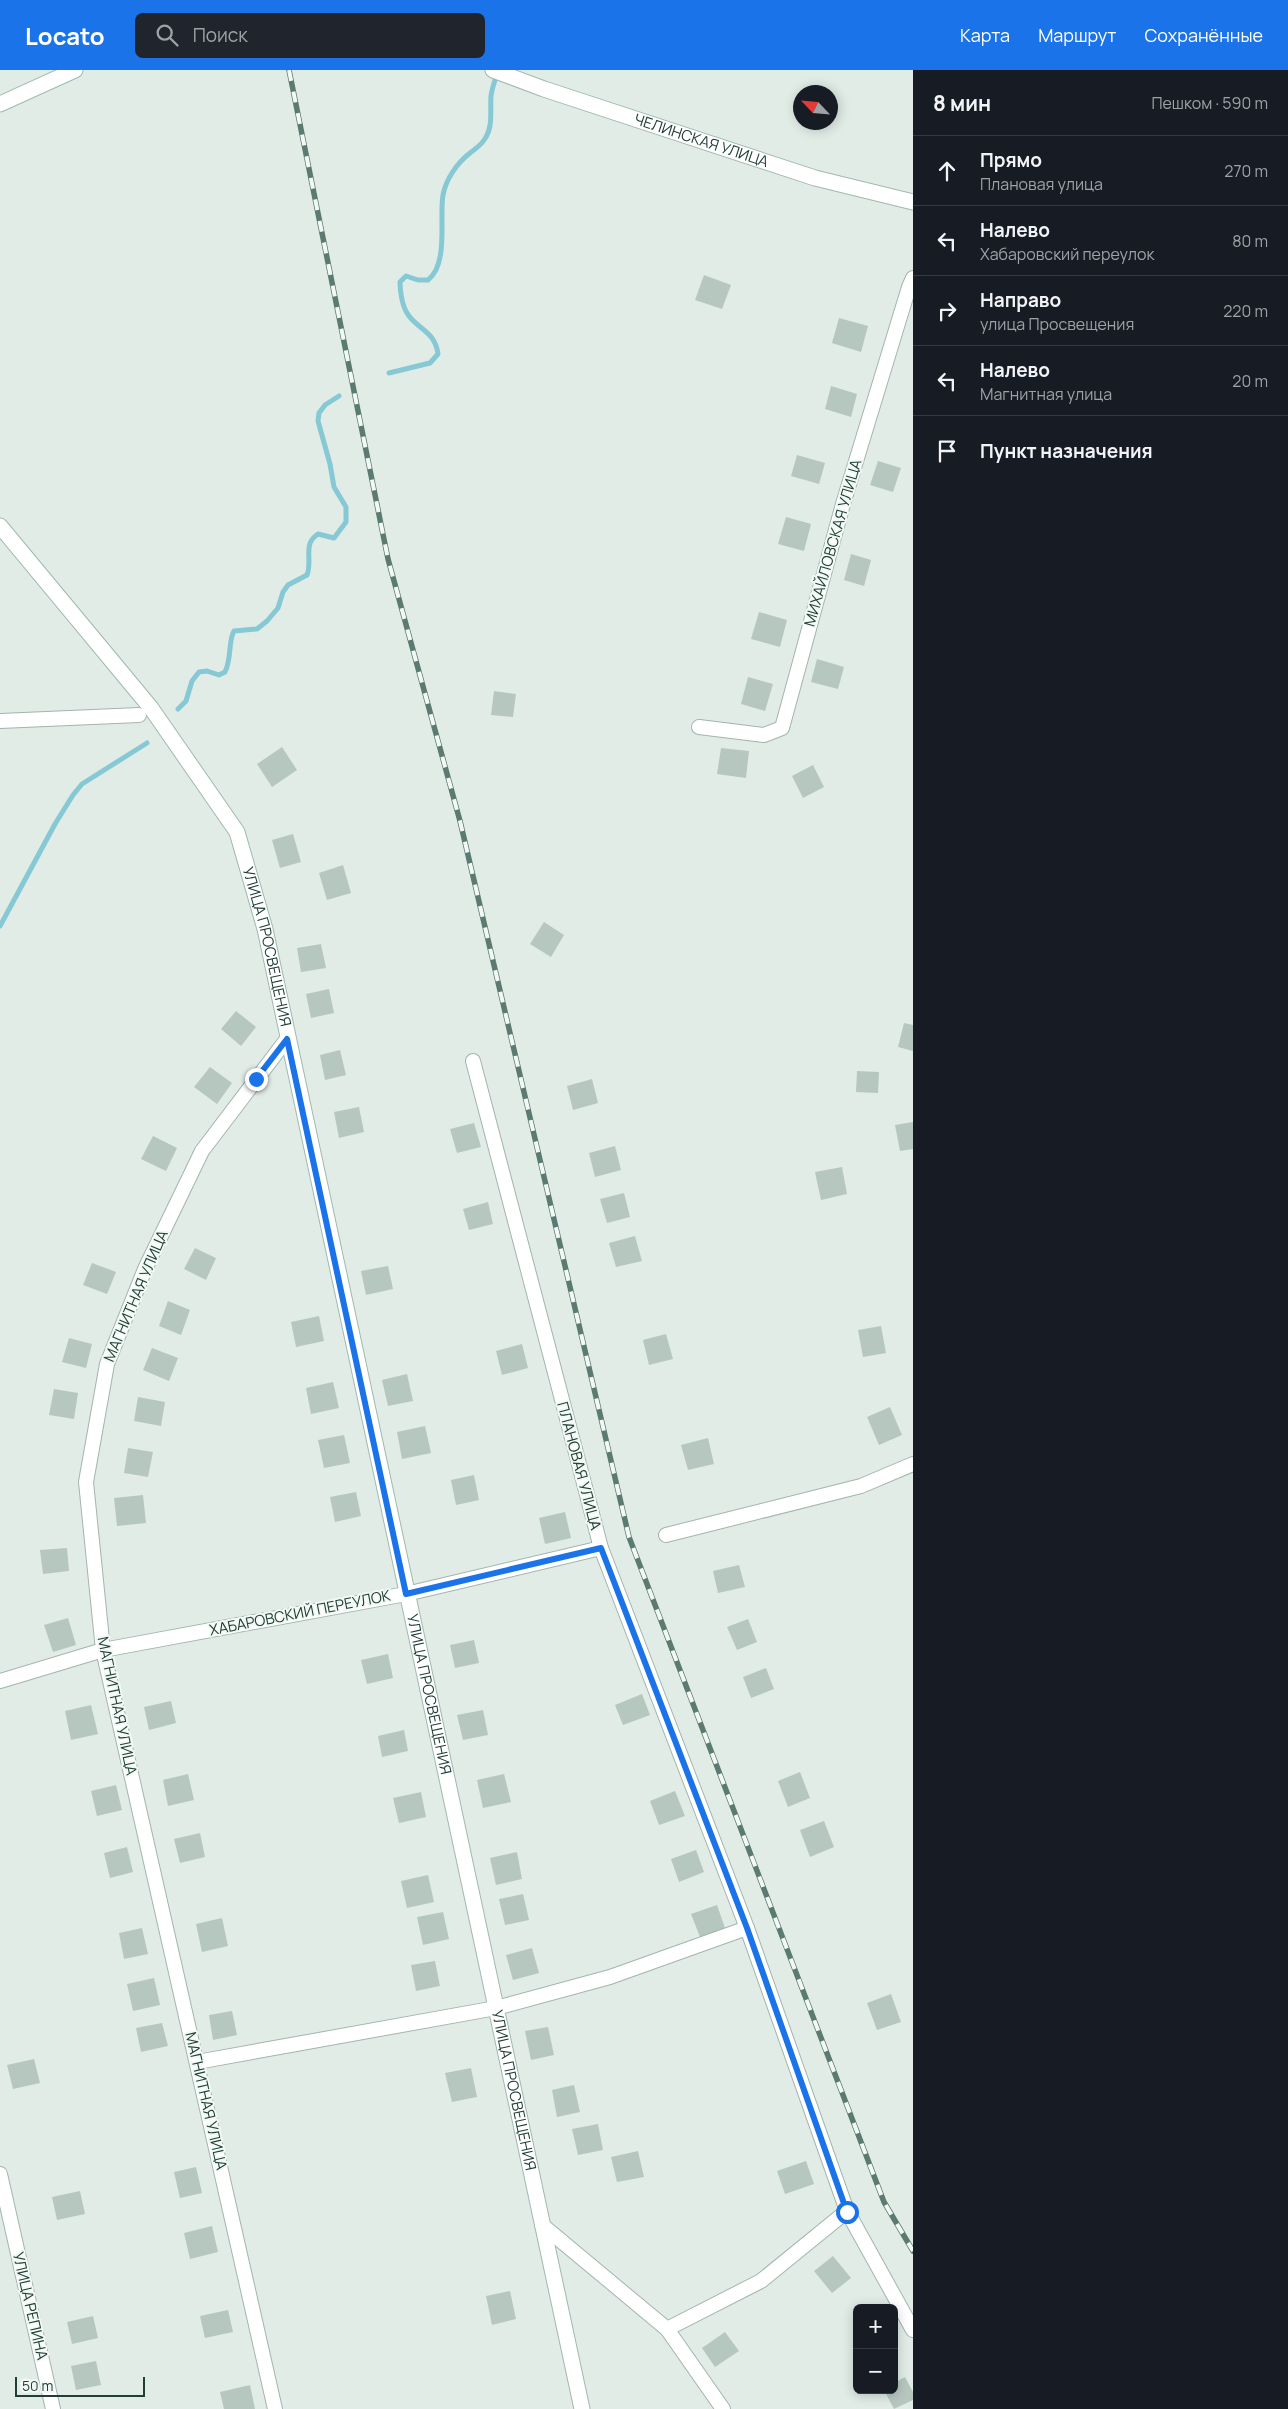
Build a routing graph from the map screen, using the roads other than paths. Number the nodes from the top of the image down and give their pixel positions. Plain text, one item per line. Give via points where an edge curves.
1 (75, 70) edge
2 (493, 70) edge
3 (0, 104) edge
4 (913, 202) edge
5 (913, 278) edge
6 (0, 526) edge
7 (139, 715) dead end
8 (0, 722) edge
9 (699, 727) dead end
10 (287, 1039) junction
11 (474, 1061) dead end
12 (913, 1464) edge
13 (666, 1535) dead end
14 (601, 1548) junction
15 (406, 1594) junction
16 (103, 1650) junction
17 (0, 1681) edge
18 (747, 1928) junction
19 (496, 2008) junction
20 (197, 2062) junction
21 (0, 2174) edge
22 (847, 2212) junction
23 (542, 2225) junction
24 (667, 2329) junction
25 (913, 2330) edge
26 (53, 2409) edge
27 (275, 2409) edge
28 (582, 2409) edge
29 (723, 2409) edge

1 - 3 street
2 - 4 street, ЧЕЛИНСКАЯ УЛИЦА via 815,178
5 - 9 street, МИХАЙЛОВСКАЯ УЛИЦА via 843,504 782,728 764,736
6 - 10 street, УЛИЦА ПРОСВЕЩЕНИЯ via 151,708 237,832 265,929
7 - 8 street
10 - 15 street, УЛИЦА ПРОСВЕЩЕНИЯ
10 - 16 street, МАГНИТНАЯ УЛИЦА via 202,1151 145,1269 107,1364 86,1482
11 - 14 street, ПЛАНОВАЯ УЛИЦА
12 - 13 street via 861,1486
14 - 15 street, ХАБАРОВСКИЙ ПЕРЕУЛОК
14 - 18 street, ПЛАНОВАЯ УЛИЦА
15 - 16 street, ХАБАРОВСКИЙ ПЕРЕУЛОК
15 - 19 street, УЛИЦА ПРОСВЕЩЕНИЯ
16 - 17 street, ХАБАРОВСКИЙ ПЕРЕУЛОК
16 - 20 street, МАГНИТНАЯ УЛИЦА
18 - 19 street via 610,1977
18 - 22 street, ПЛАНОВАЯ УЛИЦА
19 - 20 street
19 - 23 street, УЛИЦА ПРОСВЕЩЕНИЯ
20 - 27 street, МАГНИТНАЯ УЛИЦА
21 - 26 street, УЛИЦА РЕПИНА
22 - 24 street via 762,2281
22 - 25 street, ПЛАНОВАЯ УЛИЦА
23 - 24 street
23 - 28 street, УЛИЦА ПРОСВЕЩЕНИЯ
24 - 29 street

